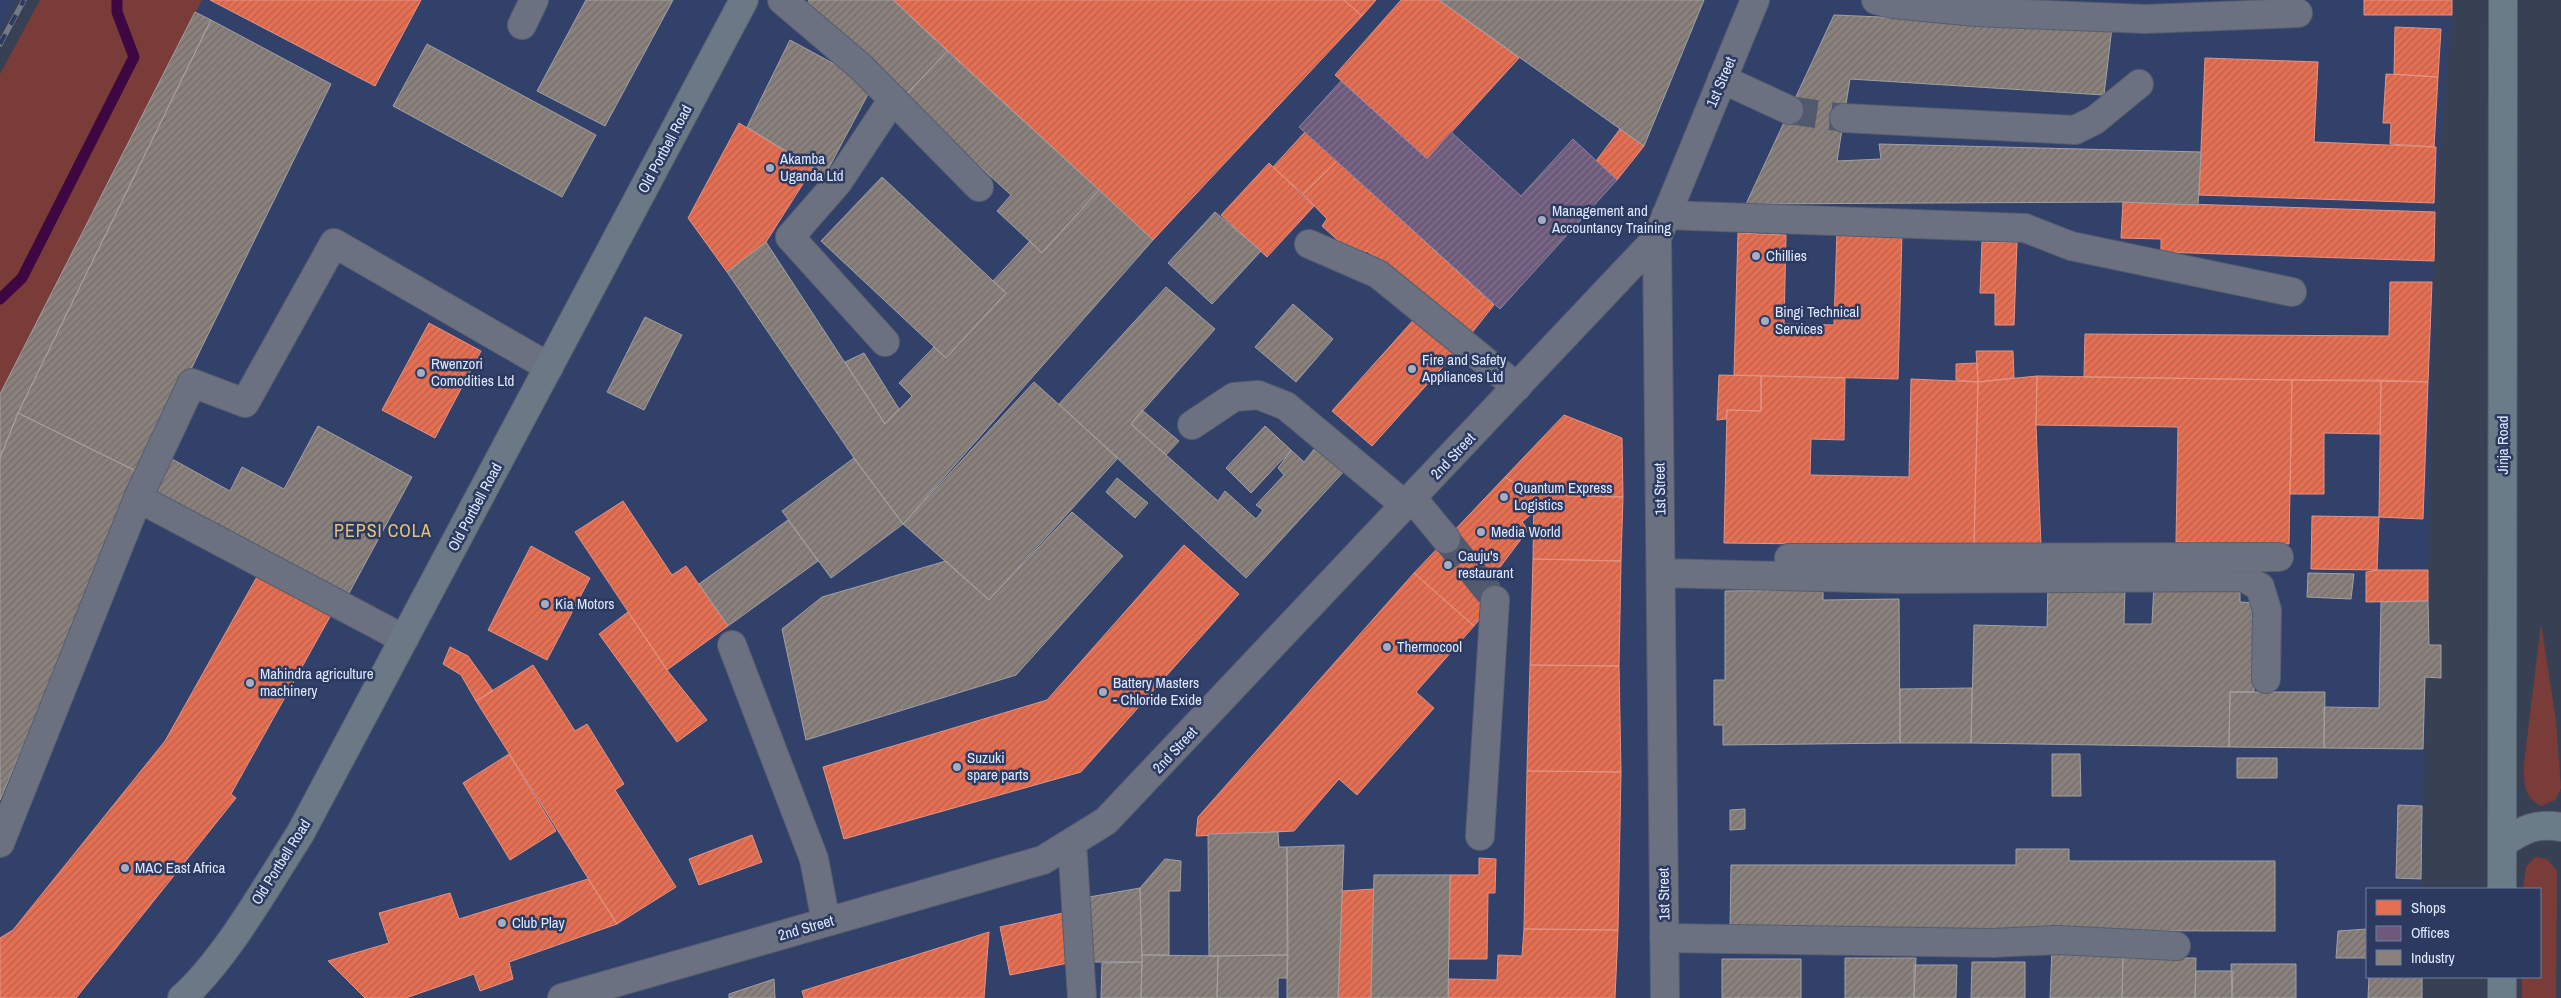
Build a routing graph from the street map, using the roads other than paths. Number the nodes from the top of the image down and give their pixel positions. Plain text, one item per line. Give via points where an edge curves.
1 (534, 0) edge
2 (744, 0) edge
3 (782, 0) edge
4 (1755, 0) edge
5 (1876, 0) edge
6 (2503, 0) edge
7 (2147, 10) edge
8 (2298, 13) dead end
9 (522, 25) dead end
10 (1722, 79) junction
11 (2139, 84) dead end
12 (893, 99) junction
13 (1789, 110) tunnel mouth
14 (1844, 118) tunnel mouth
15 (979, 187) dead end
16 (1662, 227) junction
17 (1309, 244) dead end
18 (2292, 292) dead end
19 (886, 342) dead end
20 (548, 368) junction
21 (1517, 387) junction
22 (1192, 425) dead end
23 (138, 498) junction
24 (1409, 502) junction
25 (1446, 539) tunnel mouth
26 (2280, 557) dead end
27 (1661, 566) junction
28 (1495, 600) tunnel mouth
29 (404, 639) junction
30 (732, 645) dead end
31 (2266, 679) dead end
32 (2561, 827) edge
33 (1480, 836) dead end
34 (1072, 842) junction
35 (0, 843) edge
36 (2503, 843) junction
37 (2502, 888) edge
38 (826, 922) junction
39 (1664, 938) junction
40 (2176, 946) dead end
41 (2502, 978) edge
42 (195, 994) edge
43 (562, 998) edge
44 (1082, 998) edge
45 (1665, 998) edge
46 (2502, 998) edge

1 - 9 street
2 - 20 main road, Old Portbell Road
3 - 12 street via 861,67
4 - 10 street, 1st Street
5 - 7 street via 1976,12
6 - 36 highway, Jinja Road
7 - 8 street
10 - 13 street
10 - 16 street, 1st Street
11 - 14 street via 2095,120 2075,130
12 - 15 street
12 - 19 street via 838,182 790,237
16 - 18 street via 2026,228 2071,246
16 - 21 street, 2nd Street
16 - 27 street, 1st Street
17 - 21 street via 1378,274
20 - 23 street via 334,243 244,403 192,383
20 - 29 main road, Old Portbell Road
21 - 24 street, 2nd Street
22 - 24 street via 1234,397 1258,395 1286,406
23 - 29 street
23 - 35 street
24 - 25 street
24 - 34 street, 2nd Street via 1106,822
26 - 27 street
27 - 31 street via 1898,579 2243,577 2260,587 2267,610
27 - 39 street, 1st Street
28 - 33 street
29 - 42 main road, Old Portbell Road via 300,834
30 - 38 street via 814,859
32 - 36 highway via 2524,828
34 - 38 street, 2nd Street via 1043,860
34 - 44 street
36 - 37 highway, Jinja Road
38 - 43 street, 2nd Street
39 - 40 street via 1992,943 2057,940
39 - 45 street, 1st Street
41 - 46 highway

